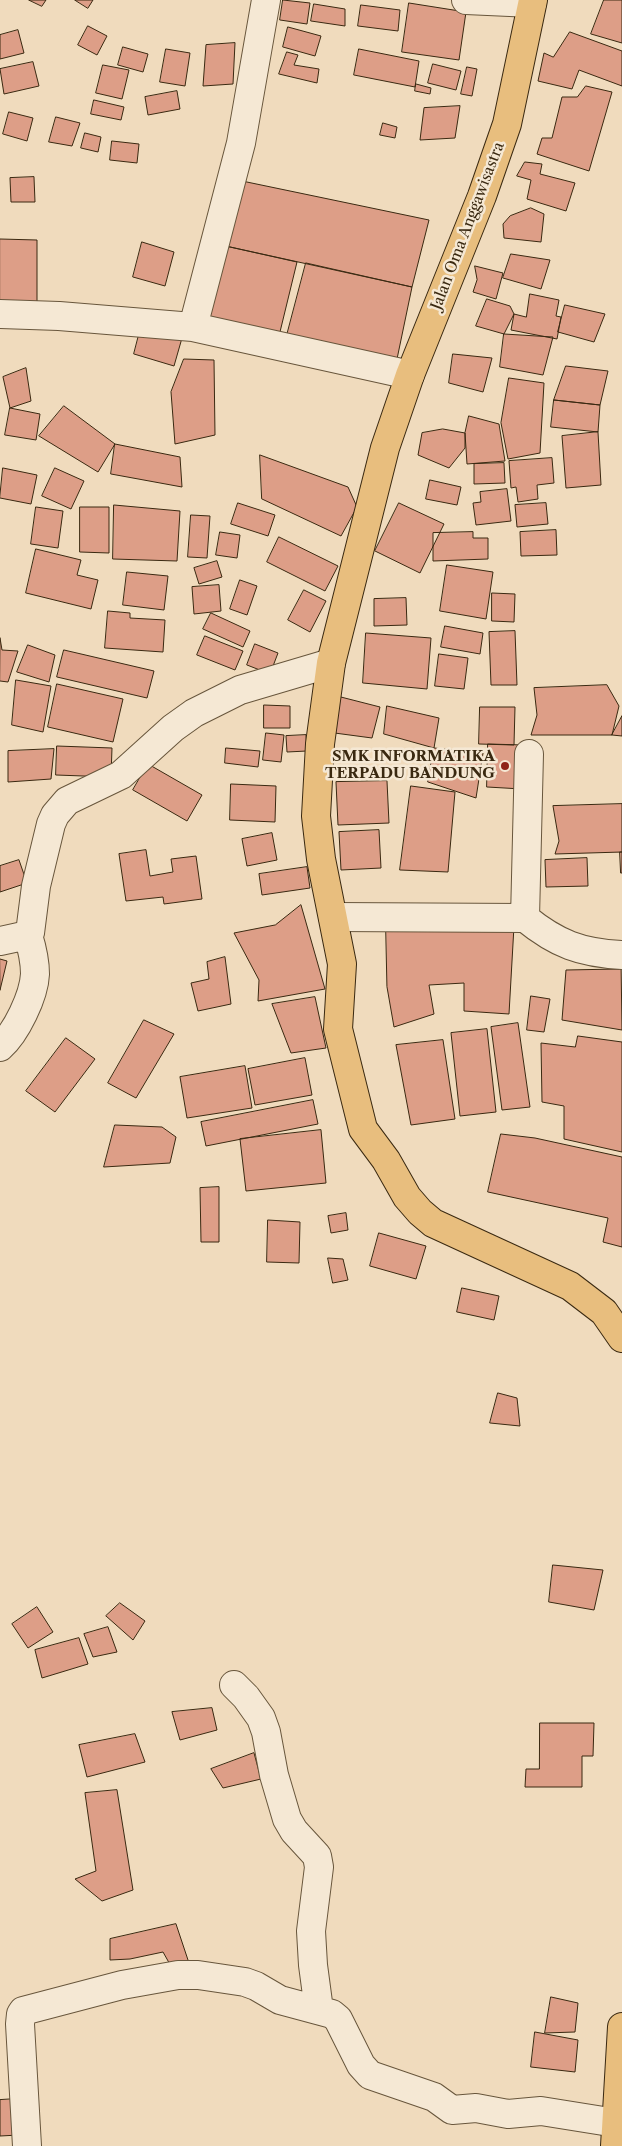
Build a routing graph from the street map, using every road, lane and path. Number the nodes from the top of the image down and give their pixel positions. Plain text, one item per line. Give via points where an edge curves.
1 (266, 0) edge
2 (466, 0) edge
3 (533, 2) edge
4 (0, 314) edge
5 (193, 327) junction
6 (410, 375) junction
7 (331, 663) junction
8 (529, 754) dead end
9 (333, 918) junction
10 (525, 918) junction
11 (28, 936) junction
12 (0, 941) edge
13 (622, 955) edge
14 (0, 1047) edge
15 (622, 1338) edge
16 (234, 1685) dead end
17 (319, 2010) junction
18 (622, 2027) edge
19 (616, 2135) edge
20 (27, 2146) edge

1 - 5 street via 241,143
2 - 3 street
3 - 6 main road, Jalan Oma Anggawisastra via 507,124
4 - 5 street
5 - 6 street
6 - 7 main road, Jalan Oma Anggawisastra via 385,448
7 - 9 main road, Jalan Oma Anggawisastra via 320,744 316,816
7 - 11 street via 240,690 194,713 121,775 67,801 51,824 36,886 32,930
8 - 10 street
9 - 10 street
9 - 15 main road, Jalan Oma Anggawisastra via 342,964 338,1029 363,1129 407,1197 433,1223 570,1286 604,1312
10 - 13 street via 558,940 582,951
11 - 12 street
11 - 14 street via 34,953 35,976 26,1007 9,1039
16 - 17 street via 261,1718 287,1820 317,1856 319,1867 311,1930
17 - 19 street via 338,2019 361,2065 370,2075 434,2097 452,2110 476,2108 508,2114 541,2111
17 - 20 street via 280,2000 245,1982 178,1975 122,1985 23,2011 20,2024
18 - 19 main road

